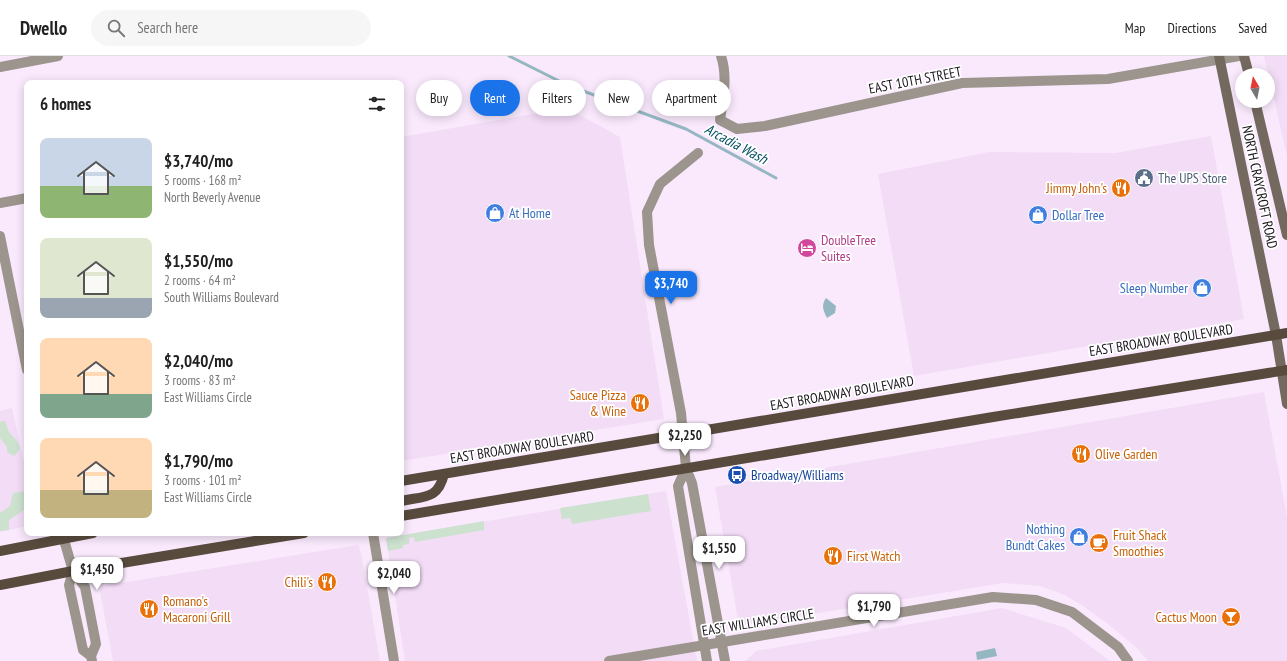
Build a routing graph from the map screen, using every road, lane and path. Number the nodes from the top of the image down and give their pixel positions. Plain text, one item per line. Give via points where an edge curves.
1 (58, 56) edge
2 (721, 56) edge
3 (1239, 56) edge
4 (1244, 56) edge
5 (1219, 58) edge
6 (0, 67) edge
7 (1247, 68) edge
8 (1257, 108) edge
9 (698, 153) dead end
10 (24, 199) edge
11 (0, 203) edge
12 (1287, 234) edge
13 (0, 236) edge
14 (1287, 333) edge
15 (1276, 335) junction
16 (24, 355) edge
17 (1284, 371) edge
18 (1287, 404) edge
19 (683, 433) junction
20 (686, 468) junction
21 (444, 474) junction
22 (404, 481) edge
23 (404, 500) edge
24 (404, 515) edge
25 (63, 536) edge
26 (267, 536) edge
27 (373, 536) edge
28 (242, 538) edge
29 (0, 551) edge
30 (73, 571) junction
31 (0, 585) edge
32 (722, 643) junction
33 (704, 645) junction
34 (92, 659) edge
35 (394, 661) edge
36 (610, 661) edge
37 (707, 661) edge
38 (725, 661) edge
39 (1128, 661) edge

1 - 6 street
2 - 5 street, EAST 10TH STREET via 725,92 720,120 737,128 765,126 962,83 1108,79
3 - 5 street, EAST 10TH STREET
4 - 7 main road
5 - 15 main road, NORTH CRAYCROFT ROAD
8 - 12 main road, NORTH CRAYCROFT ROAD
9 - 19 street via 660,184 647,212 649,245
10 - 11 street
13 - 16 street
14 - 15 main road, EAST BROADWAY BOULEVARD
15 - 17 main road, NORTH CRAYCROFT ROAD
15 - 19 main road, EAST BROADWAY BOULEVARD
17 - 18 main road, NORTH CRAYCROFT ROAD
17 - 20 main road
19 - 20 street
19 - 21 main road, EAST BROADWAY BOULEVARD
20 - 24 main road
20 - 32 street via 692,483
20 - 33 street via 678,486
21 - 22 main road, EAST BROADWAY BOULEVARD
21 - 23 main road via 437,491 432,495
25 - 29 main road
25 - 30 street
26 - 28 main road
27 - 35 street
28 - 30 main road
30 - 31 main road
30 - 34 street via 85,587 96,644
30 - 34 street via 69,585 73,606 83,650
32 - 33 street, EAST WILLIAMS CIRCLE
32 - 38 street
32 - 39 street, EAST WILLIAMS CIRCLE via 993,597 1036,600 1072,612 1118,647
33 - 36 street, EAST WILLIAMS CIRCLE
33 - 37 street

